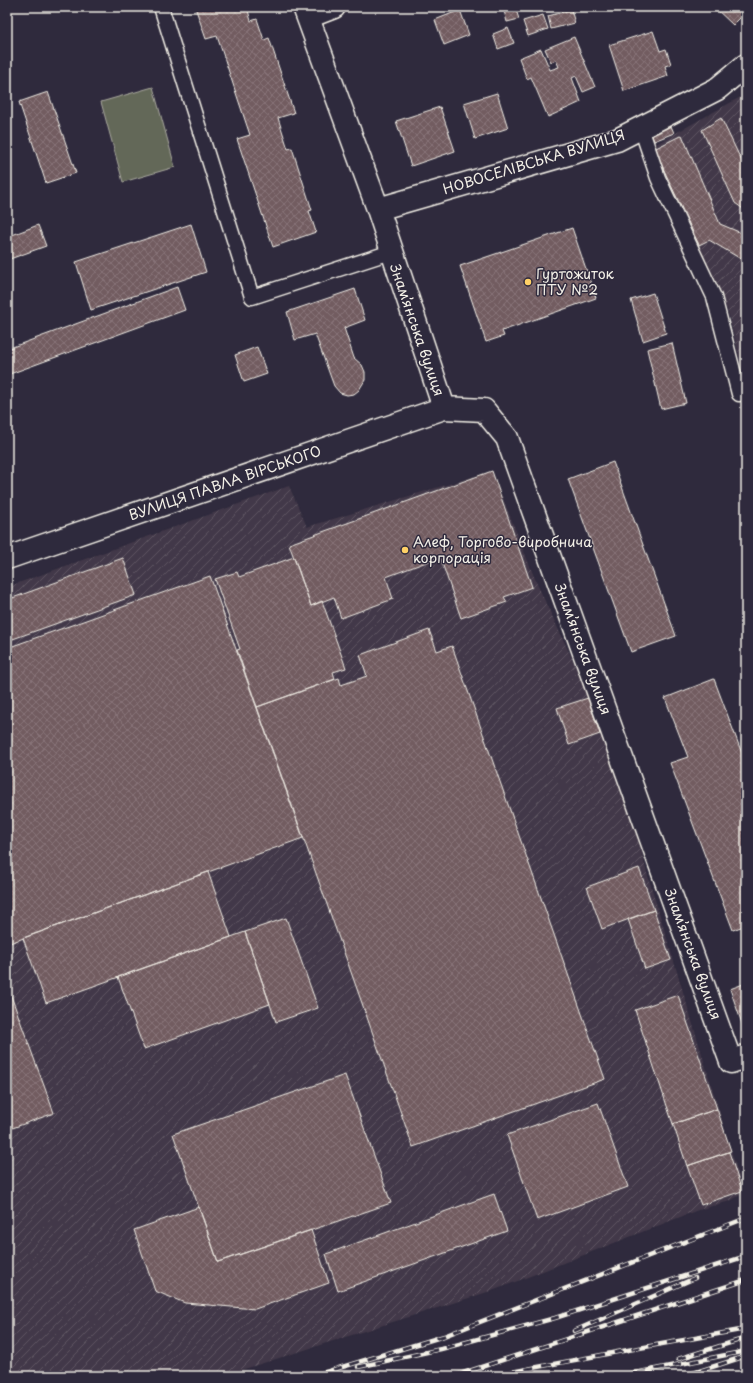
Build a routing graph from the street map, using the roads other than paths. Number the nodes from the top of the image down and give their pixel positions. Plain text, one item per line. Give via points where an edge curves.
1 (161, 7) edge
2 (334, 7) edge
3 (306, 12) edge
4 (746, 65) edge
5 (641, 128) junction
6 (378, 209) junction
7 (391, 252) junction
8 (739, 394) dead end
9 (444, 408) junction
10 (7, 558) edge
11 (739, 1059) edge

1 - 7 lane via 252,297
2 - 3 street
3 - 6 street, Знамʼянська вулиця
4 - 5 street, НОВОСЕЛІВСЬКА ВУЛИЦЯ via 717,89
5 - 6 street, НОВОСЕЛІВСЬКА ВУЛИЦЯ via 617,140
5 - 8 lane via 658,178 714,297
6 - 7 street, Знамʼянська вулиця
7 - 9 street, Знамʼянська вулиця
9 - 10 street, ВУЛИЦЯ ПАВЛА ВІРСЬКОГО
9 - 11 street, Знамʼянська вулиця via 484,410 507,438

